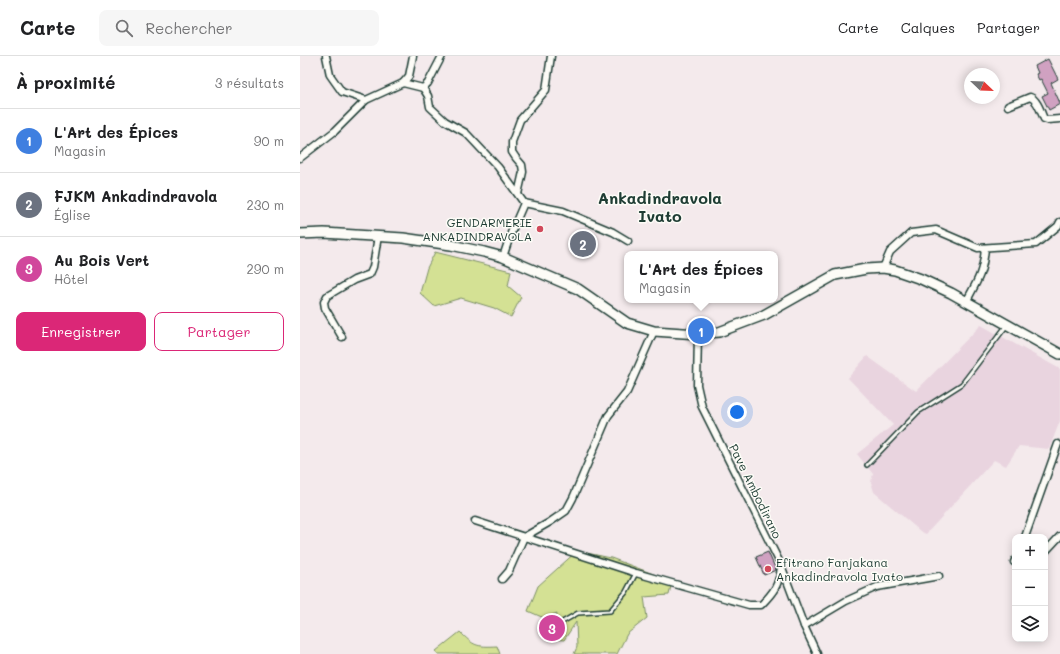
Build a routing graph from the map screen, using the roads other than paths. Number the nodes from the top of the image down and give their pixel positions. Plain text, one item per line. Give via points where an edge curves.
1 (326, 56) edge
2 (413, 56) edge
3 (442, 56) edge
4 (551, 56) edge
5 (403, 83) junction
6 (423, 88) junction
7 (366, 100) junction
8 (1008, 106) dead end
9 (1060, 118) edge
10 (300, 158) edge
11 (518, 194) junction
12 (524, 203) junction
13 (1060, 222) edge
14 (300, 234) edge
15 (378, 236) junction
16 (628, 241) dead end
17 (985, 248) junction
18 (503, 257) junction
19 (883, 268) junction
20 (966, 302) junction
21 (1007, 325) junction
22 (654, 331) junction
23 (698, 334) junction
24 (342, 337) dead end
25 (1060, 354) edge
26 (1059, 443) edge
27 (867, 465) dead end
28 (475, 521) dead end
29 (1026, 534) edge
30 (1060, 536) edge
31 (524, 537) junction
32 (1048, 549) edge
33 (781, 565) junction
34 (636, 574) junction
35 (939, 576) dead end
36 (502, 579) dead end
37 (804, 626) junction
38 (552, 628) dead end
39 (817, 654) edge

1 - 7 street via 330,75 342,92
2 - 5 street via 409,76
3 - 6 street
4 - 11 street via 546,90 520,120 512,142 512,152 522,165 523,172
5 - 6 street
5 - 7 street
6 - 11 street via 430,107 445,121 466,133 498,167
7 - 10 street via 334,131
8 - 9 street via 1030,97 1035,101 1044,119
11 - 12 street
12 - 16 street via 563,211
12 - 18 street
13 - 17 street via 1036,244
14 - 15 street
15 - 18 street via 452,245
15 - 24 street via 370,274 327,296 324,302
17 - 19 street via 978,248 936,230 911,233 890,252
17 - 20 street via 984,264 979,279
18 - 22 street via 578,289 627,323
19 - 20 street via 921,280
19 - 23 street via 835,275 764,315 719,332
20 - 21 street
21 - 25 street
21 - 27 lane via 962,384 918,412
22 - 23 street
22 - 31 street via 627,392 608,416 574,498 566,511
23 - 33 street, Pave Ambodirano via 697,386 702,407
26 - 29 street
28 - 31 street
30 - 32 street
31 - 34 street
31 - 36 street via 509,571
33 - 34 street via 780,580 773,594 761,605 749,605
33 - 37 street, Pave Ambodirano
34 - 38 lane via 626,592 610,611 578,613
35 - 37 street via 877,587 846,601
37 - 39 street, Pave Ambodirano

